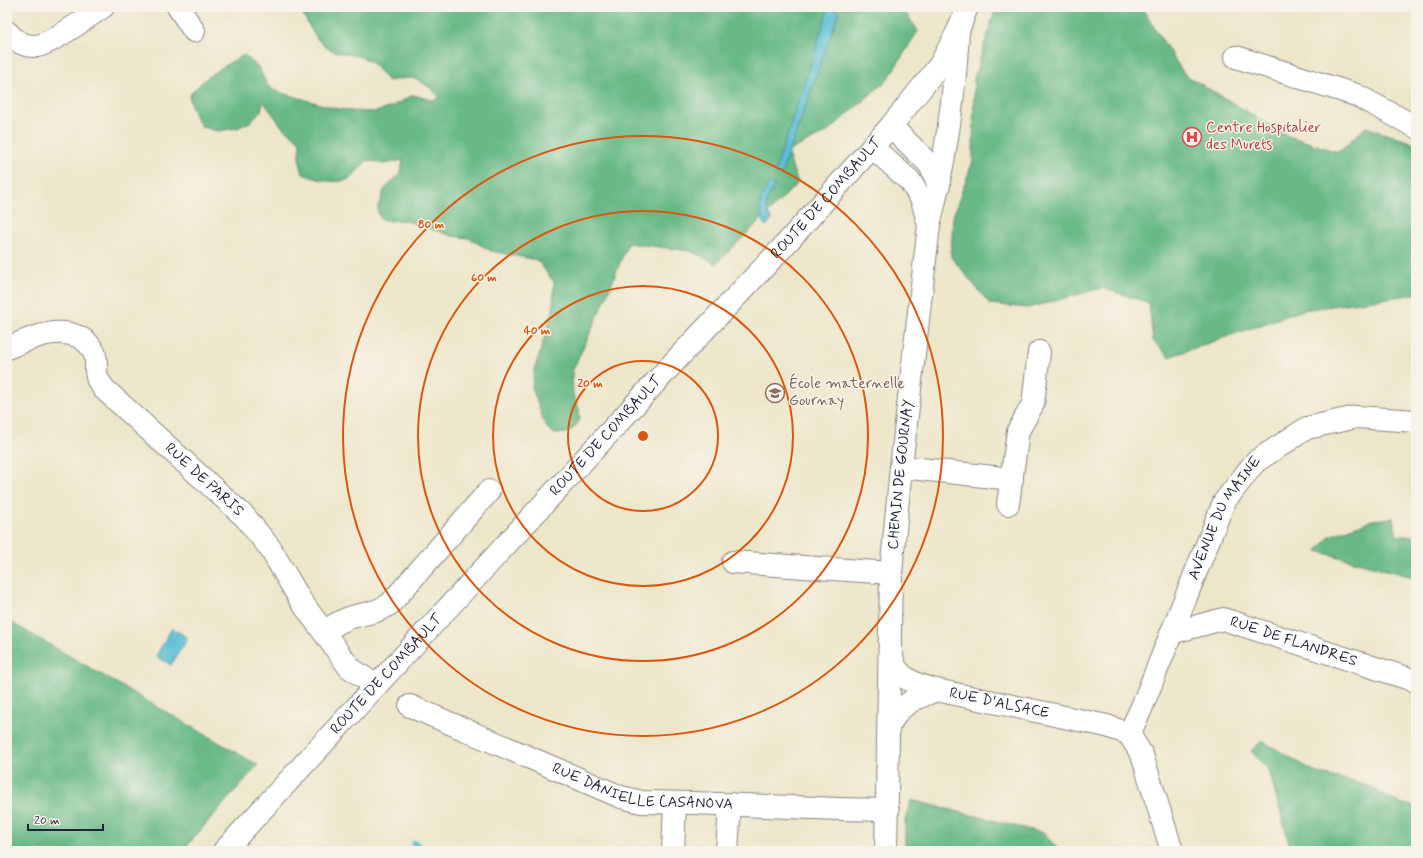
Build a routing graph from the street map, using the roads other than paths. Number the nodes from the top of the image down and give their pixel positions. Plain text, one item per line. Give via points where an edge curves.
1 (103, 7) edge
2 (178, 7) edge
3 (967, 7) edge
4 (194, 31) dead end
5 (958, 31) junction
6 (7, 32) edge
7 (1236, 57) dead end
8 (891, 126) junction
9 (1416, 127) edge
10 (872, 147) junction
11 (939, 186) junction
12 (929, 225) junction
13 (7, 348) edge
14 (1039, 352) dead end
15 (1416, 422) edge
16 (901, 467) junction
17 (1012, 479) junction
18 (489, 491) dead end
19 (1008, 504) dead end
20 (733, 562) dead end
21 (891, 573) junction
22 (324, 631) junction
23 (1170, 633) junction
24 (889, 646) junction
25 (1416, 681) edge
26 (376, 686) junction
27 (936, 690) junction
28 (410, 706) dead end
29 (889, 725) junction
30 (1129, 734) junction
31 (675, 803) junction
32 (730, 804) junction
33 (888, 810) junction
34 (224, 851) edge
35 (673, 851) edge
36 (727, 851) edge
37 (886, 851) edge
38 (1172, 851) edge

1 - 6 street via 53,39 37,46 22,45
2 - 4 street
3 - 5 street, ROUTE DE COMBAULT
5 - 8 street, ROUTE DE COMBAULT via 940,65
5 - 11 street, CHEMIN DE GOURNAY via 956,70
7 - 9 street via 1356,95
8 - 10 street, ROUTE DE COMBAULT
8 - 11 street via 930,165
10 - 12 street, CHEMIN DE GOURNAY via 910,181 922,200
10 - 26 street, ROUTE DE COMBAULT via 784,246
11 - 12 street, CHEMIN DE GOURNAY
12 - 16 street, CHEMIN DE GOURNAY
13 - 22 street, RUE DE PARIS via 44,334 59,332 72,334 90,345 94,353 98,379 103,388 245,517 270,548 300,601
14 - 17 street via 1033,404 1018,431
15 - 23 street, AVENUE DU MAINE via 1356,417 1307,428 1255,462 1224,502
16 - 17 street
16 - 21 street, CHEMIN DE GOURNAY
17 - 19 street
18 - 22 street via 390,604 375,613 341,621
20 - 21 street
21 - 24 street, CHEMIN DE GOURNAY
22 - 26 street, RUE DE PARIS via 349,667
23 - 25 street, RUE DE FLANDRES via 1223,619
23 - 30 street, AVENUE DU MAINE
24 - 27 street, RUE D'ALSACE via 896,667 904,676 917,685
24 - 29 street, CHEMIN DE GOURNAY
26 - 34 street, ROUTE DE COMBAULT
27 - 29 street via 912,700 899,710
27 - 30 street, RUE D'ALSACE via 1107,726
28 - 31 street, RUE DANIELLE CASANOVA via 621,797 642,802
29 - 33 street, CHEMIN DE GOURNAY
30 - 38 street via 1142,755
31 - 32 street, RUE DANIELLE CASANOVA
31 - 35 street
32 - 33 street, RUE DANIELLE CASANOVA
32 - 36 street
33 - 37 street, CHEMIN DE GOURNAY

